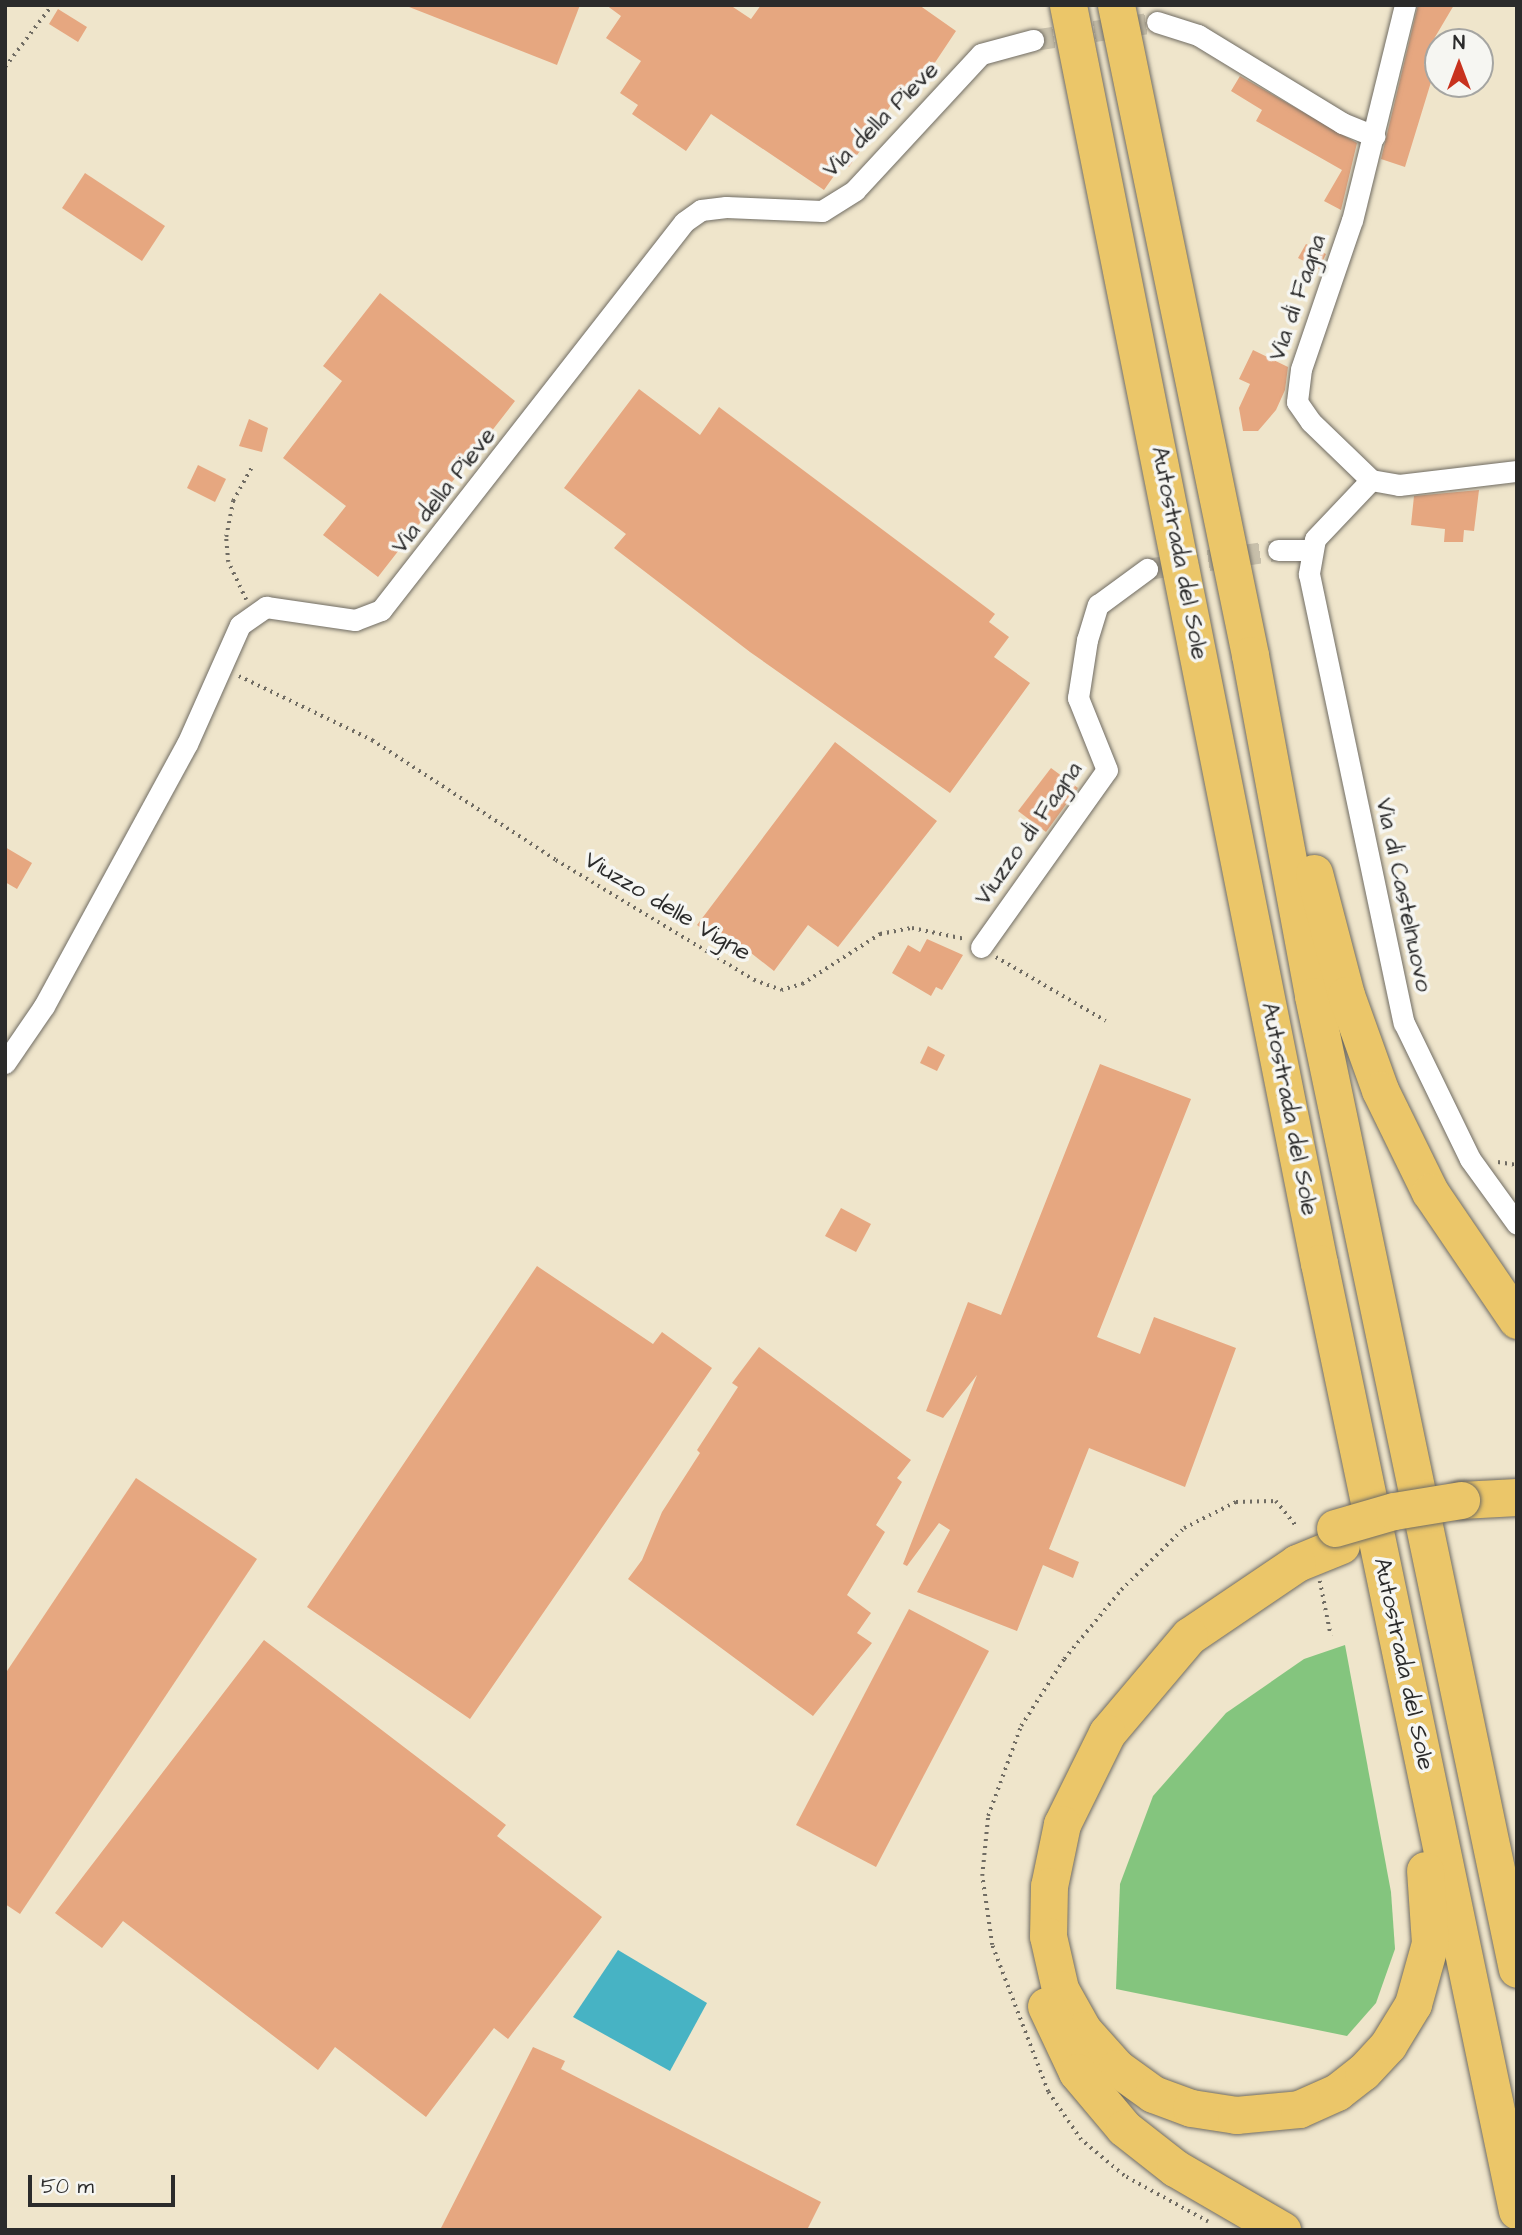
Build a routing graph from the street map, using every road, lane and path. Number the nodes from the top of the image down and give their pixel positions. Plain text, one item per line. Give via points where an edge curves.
1 (52, 5) edge
2 (1068, 5) edge
3 (1116, 5) edge
4 (1405, 5) edge
5 (1157, 22) tunnel mouth
6 (1033, 40) tunnel mouth
7 (5, 67) edge
8 (1375, 136) junction
9 (251, 468) dead end
10 (1517, 471) edge
11 (1371, 480) junction
12 (1278, 550) tunnel mouth
13 (1310, 550) junction
14 (1147, 569) tunnel mouth
15 (256, 612) junction
16 (1250, 655) junction
17 (221, 668) junction
18 (981, 947) junction
19 (1106, 1021) dead end
20 (5, 1063) edge
21 (1517, 1224) edge
22 (1517, 1320) edge
23 (1517, 1497) edge
24 (1462, 1509) junction
25 (1517, 1516) edge
26 (1338, 1537) junction
27 (1319, 1576) dead end
28 (1331, 1636) dead end
29 (1416, 1729) junction
30 (1517, 1857) edge
31 (1517, 1864) edge
32 (1517, 1969) edge
33 (1517, 2211) edge
34 (1282, 2230) edge

1 - 7 path
2 - 29 highway, Autostrada del Sole
3 - 16 highway, Autostrada del Sole
4 - 8 street, Via di Fagna
5 - 8 street via 1198,35 1342,123
6 - 15 street, Via della Pieve via 981,54 855,190 822,211 726,207 701,210 684,222 381,610 355,620 266,607
8 - 11 street, Via di Fagna via 1296,388 1302,412
9 - 15 path via 233,500 226,537 228,562 241,595
10 - 11 street via 1399,485
11 - 13 street via 1324,527
12 - 13 street
13 - 21 street, Via di Castelnuovo via 1309,575 1404,1023 1470,1159
14 - 18 street, Viuzzo di Fagna via 1098,605 1087,640 1078,698 1107,770
15 - 17 street via 240,625
16 - 22 highway via 1277,716 1329,934 1380,1090 1430,1192
16 - 32 highway, Autostrada del Sole via 1313,996
17 - 18 path, Viuzzo delle Vigne via 372,740 754,980 781,990 802,984 880,934 912,928 961,937
17 - 20 street via 187,744 44,1006
18 - 19 path, Viuzzo delle Vigne
23 - 24 highway
24 - 25 highway
24 - 26 highway via 1400,1527
26 - 29 highway via 1223,1608 1189,1636 1107,1733 1062,1824 1049,1886 1048,1936 1060,1989 1083,2030 1116,2068 1153,2094 1191,2108 1236,2115 1271,2114 1299,2109 1336,2091 1388,2045 1413,2004 1430,1943 1425,1870 1401,1754
26 - 34 highway via 1299,1542 1218,1589 1174,1626 1123,1681 1069,1762 1040,1842 1035,1881 1035,1966 1059,2036 1090,2090 1124,2128 1175,2168
27 - 28 path
29 - 33 highway, Autostrada del Sole
30 - 31 highway

